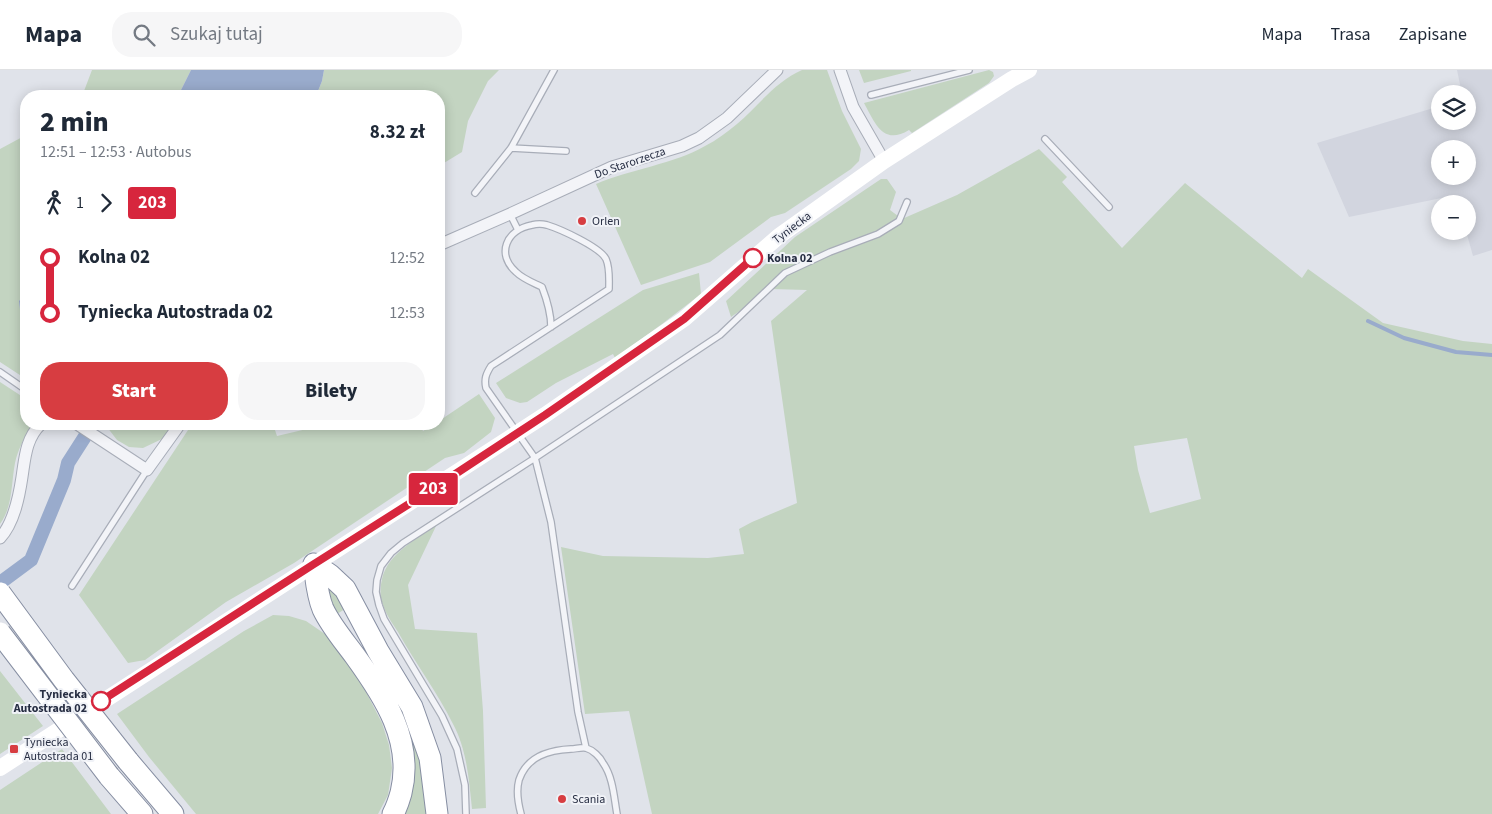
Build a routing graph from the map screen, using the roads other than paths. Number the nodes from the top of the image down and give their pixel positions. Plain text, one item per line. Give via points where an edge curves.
1 (554, 70) edge
2 (778, 70) edge
3 (840, 70) edge
4 (969, 70) edge
5 (1021, 72) edge
6 (871, 95) dead end
7 (1044, 139) dead end
8 (511, 148) junction
9 (566, 151) dead end
10 (884, 161) junction
11 (475, 192) dead end
12 (907, 202) dead end
13 (1109, 207) dead end
14 (510, 214) junction
15 (518, 230) junction
16 (445, 242) edge
17 (550, 327) junction
18 (0, 372) edge
19 (20, 386) edge
20 (34, 430) edge
21 (87, 430) edge
22 (176, 430) edge
23 (518, 433) junction
24 (535, 458) junction
25 (147, 470) junction
26 (0, 538) edge
27 (314, 564) junction
28 (72, 586) dead end
29 (0, 593) edge
30 (0, 633) edge
31 (586, 748) junction
32 (133, 767) junction
33 (0, 768) edge
34 (109, 776) junction
35 (130, 814) edge
36 (142, 814) edge
37 (173, 814) edge
38 (182, 814) edge
39 (393, 814) edge
40 (437, 814) edge
41 (466, 814) edge
42 (521, 814) edge
43 (617, 814) edge

1 - 8 lane
2 - 14 street, Do Starorzecza via 727,118 699,138 612,167
3 - 10 street via 853,107
4 - 6 lane
5 - 10 street, Tyniecka
7 - 13 lane
8 - 9 lane
8 - 11 lane
10 - 23 street, Tyniecka via 779,236 684,319
12 - 24 lane via 899,221 878,234 785,274 720,335
14 - 15 lane
14 - 16 street, Do Starorzecza
15 - 17 lane via 505,246 506,258 517,274 542,287
15 - 17 lane via 545,225 593,246 605,258 609,289
17 - 23 lane via 491,366 485,377 486,388
18 - 19 lane
20 - 26 street via 26,447 14,514
21 - 25 street
22 - 25 street
23 - 24 lane
23 - 27 street, Tyniecka
24 - 31 lane via 550,522
24 - 41 lane via 403,543 381,566 377,580 376,592 384,619 442,716 457,749 465,784
25 - 28 lane
27 - 33 street, Tyniecka
27 - 39 highway via 323,607 330,622 368,674 389,708 400,735 405,758 404,779
27 - 40 highway via 345,589 412,707 430,758
29 - 32 highway, bridge
30 - 34 highway, bridge
31 - 42 lane via 555,750 538,756 525,768 518,781 517,798
31 - 43 lane via 596,754 608,770
32 - 37 highway
32 - 38 highway
34 - 35 highway
34 - 36 highway

